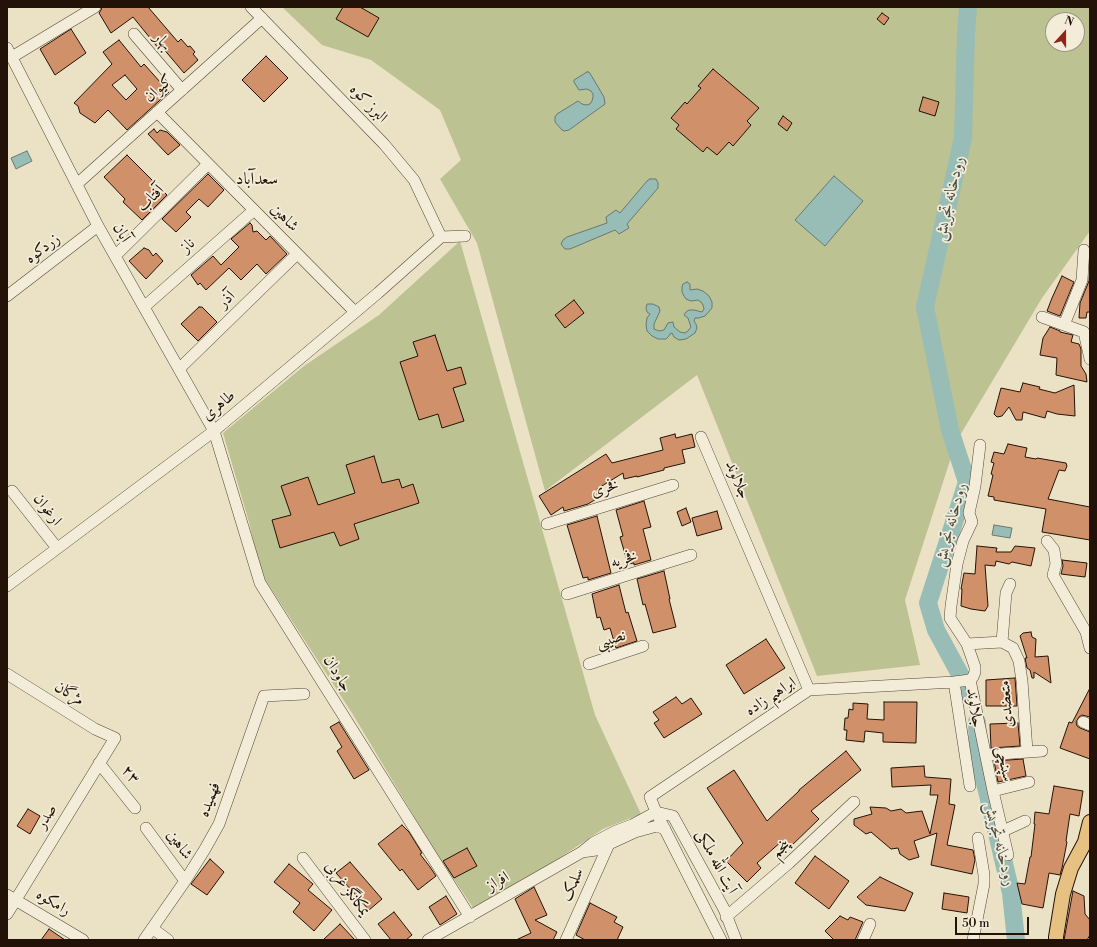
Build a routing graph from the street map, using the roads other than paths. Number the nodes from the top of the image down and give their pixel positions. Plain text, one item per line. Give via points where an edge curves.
1 (95, 7) edge
2 (252, 7) edge
3 (262, 18) junction
4 (134, 34) dead end
5 (9, 52) edge
6 (182, 90) junction
7 (157, 112) junction
8 (208, 164) junction
9 (77, 184) junction
10 (254, 210) junction
11 (98, 226) junction
12 (465, 236) dead end
13 (441, 237) junction
14 (1084, 250) dead end
15 (297, 254) junction
16 (115, 256) junction
17 (1086, 281) edge
18 (7, 296) edge
19 (144, 307) junction
20 (355, 312) junction
21 (1042, 317) dead end
22 (1064, 325) junction
23 (1090, 359) edge
24 (180, 369) junction
25 (214, 431) junction
26 (701, 437) dead end
27 (980, 445) dead end
28 (673, 485) dead end
29 (12, 491) dead end
30 (547, 524) dead end
31 (1047, 541) dead end
32 (57, 548) junction
33 (691, 556) dead end
34 (1010, 584) dead end
35 (7, 586) edge
36 (567, 594) dead end
37 (1090, 618) edge
38 (1086, 632) junction
39 (1002, 642) junction
40 (967, 644) junction
41 (643, 646) dead end
42 (1090, 648) edge
43 (589, 664) dead end
44 (7, 674) edge
45 (970, 680) junction
46 (954, 682) junction
47 (809, 690) junction
48 (304, 694) dead end
49 (115, 738) joint
50 (1027, 751) junction
51 (1042, 751) dead end
52 (986, 755) junction
53 (100, 762) junction
54 (1030, 782) dead end
55 (970, 786) dead end
56 (993, 791) junction
57 (650, 797) joint
58 (854, 802) dead end
59 (135, 808) dead end
60 (656, 812) junction
61 (1026, 821) dead end
62 (1090, 822) edge
63 (146, 828) dead end
64 (664, 829) junction
65 (1003, 831) junction
66 (978, 838) dead end
67 (1088, 843) edge
68 (610, 844) junction
69 (582, 852) junction
70 (1008, 855) dead end
71 (303, 858) dead end
72 (185, 880) junction
73 (11, 897) edge
74 (7, 914) edge
75 (470, 917) junction
76 (726, 917) junction
77 (870, 924) dead end
78 (152, 928) junction
79 (83, 940) edge
80 (144, 940) edge
81 (168, 940) edge
82 (365, 940) edge
83 (428, 940) edge
84 (568, 940) edge
85 (721, 940) edge
86 (736, 940) edge
87 (863, 940) edge
88 (973, 940) edge
89 (1056, 940) edge

1 - 5 street
2 - 3 street, البرز کوه
3 - 6 street, کیوان
3 - 13 street, البرز کوه via 384,144 414,180
4 - 6 street, بهار
5 - 9 street, آبان
6 - 7 street, کیوان
7 - 8 street, شاهین
7 - 9 street, کیوان
8 - 10 street, شاهین
8 - 16 street, آفتاب
9 - 11 street, آبان
10 - 15 street, شاهین
10 - 19 street, ناز
11 - 16 street, آبان
11 - 18 street, زردکوه
12 - 13 street
13 - 20 street, طاهری
14 - 17 street
15 - 20 street, شاهین
15 - 24 street, آذر
16 - 19 street, آبان
17 - 22 street
19 - 24 street, آبان
20 - 25 street, طاهری
21 - 22 street
22 - 23 street via 1084,332
24 - 25 street, آبان
25 - 32 street, طاهری
25 - 75 street, جاودان via 260,583
26 - 47 street, جلالوند
27 - 40 street, جلالوند via 976,486 969,513 972,522 963,541 957,564 950,618
28 - 30 street, فخری
29 - 32 street, ارغوان
31 - 38 street via 1054,550 1056,564 1053,575
32 - 35 street, طاهری
33 - 36 street, فخریه
34 - 39 street via 1006,594
37 - 38 street
38 - 42 street
39 - 40 street
39 - 50 street, متعضدی via 1013,648 1019,661
40 - 45 street, جلالوند via 975,666 975,672
41 - 43 street, نصیبی
44 - 49 street, مژگان via 95,729
45 - 46 street, جلالوند
45 - 52 street, سپنچی
46 - 47 street, ابراهیم زاده
46 - 55 street, جلالوند
47 - 57 street, ابراهیم زاده
48 - 72 street, فهمیده via 264,696 219,824
49 - 53 street, صدر
50 - 51 street
50 - 52 street
52 - 56 street, سپنچی
53 - 59 street, ۲۳
53 - 73 street, صدر
54 - 56 street
56 - 65 street, سپنچی
57 - 60 street, آیت الله ملکی
58 - 76 street, پنجم
60 - 64 street, آیت الله ملکی
60 - 69 street, افراز via 593,843
60 - 76 street, آیت الله ملکی via 673,816
61 - 65 street
62 - 67 main road
63 - 72 street, شاهین
64 - 68 street, افراز via 657,826 635,832
64 - 85 street, آیت الله ملکی
65 - 70 street, سپنچی
66 - 88 street via 984,884
67 - 89 main road via 1071,868 1063,894
68 - 69 street, افراز
68 - 84 street, سلمک
69 - 75 street, افراز
71 - 82 street, یمکانگز غربی
72 - 78 street, فهمیده
73 - 74 street, صدر
73 - 79 street, رامکوه
75 - 83 street, افراز
76 - 86 street, آیت الله ملکی
77 - 87 street
78 - 80 street, فهمیده
78 - 81 street

